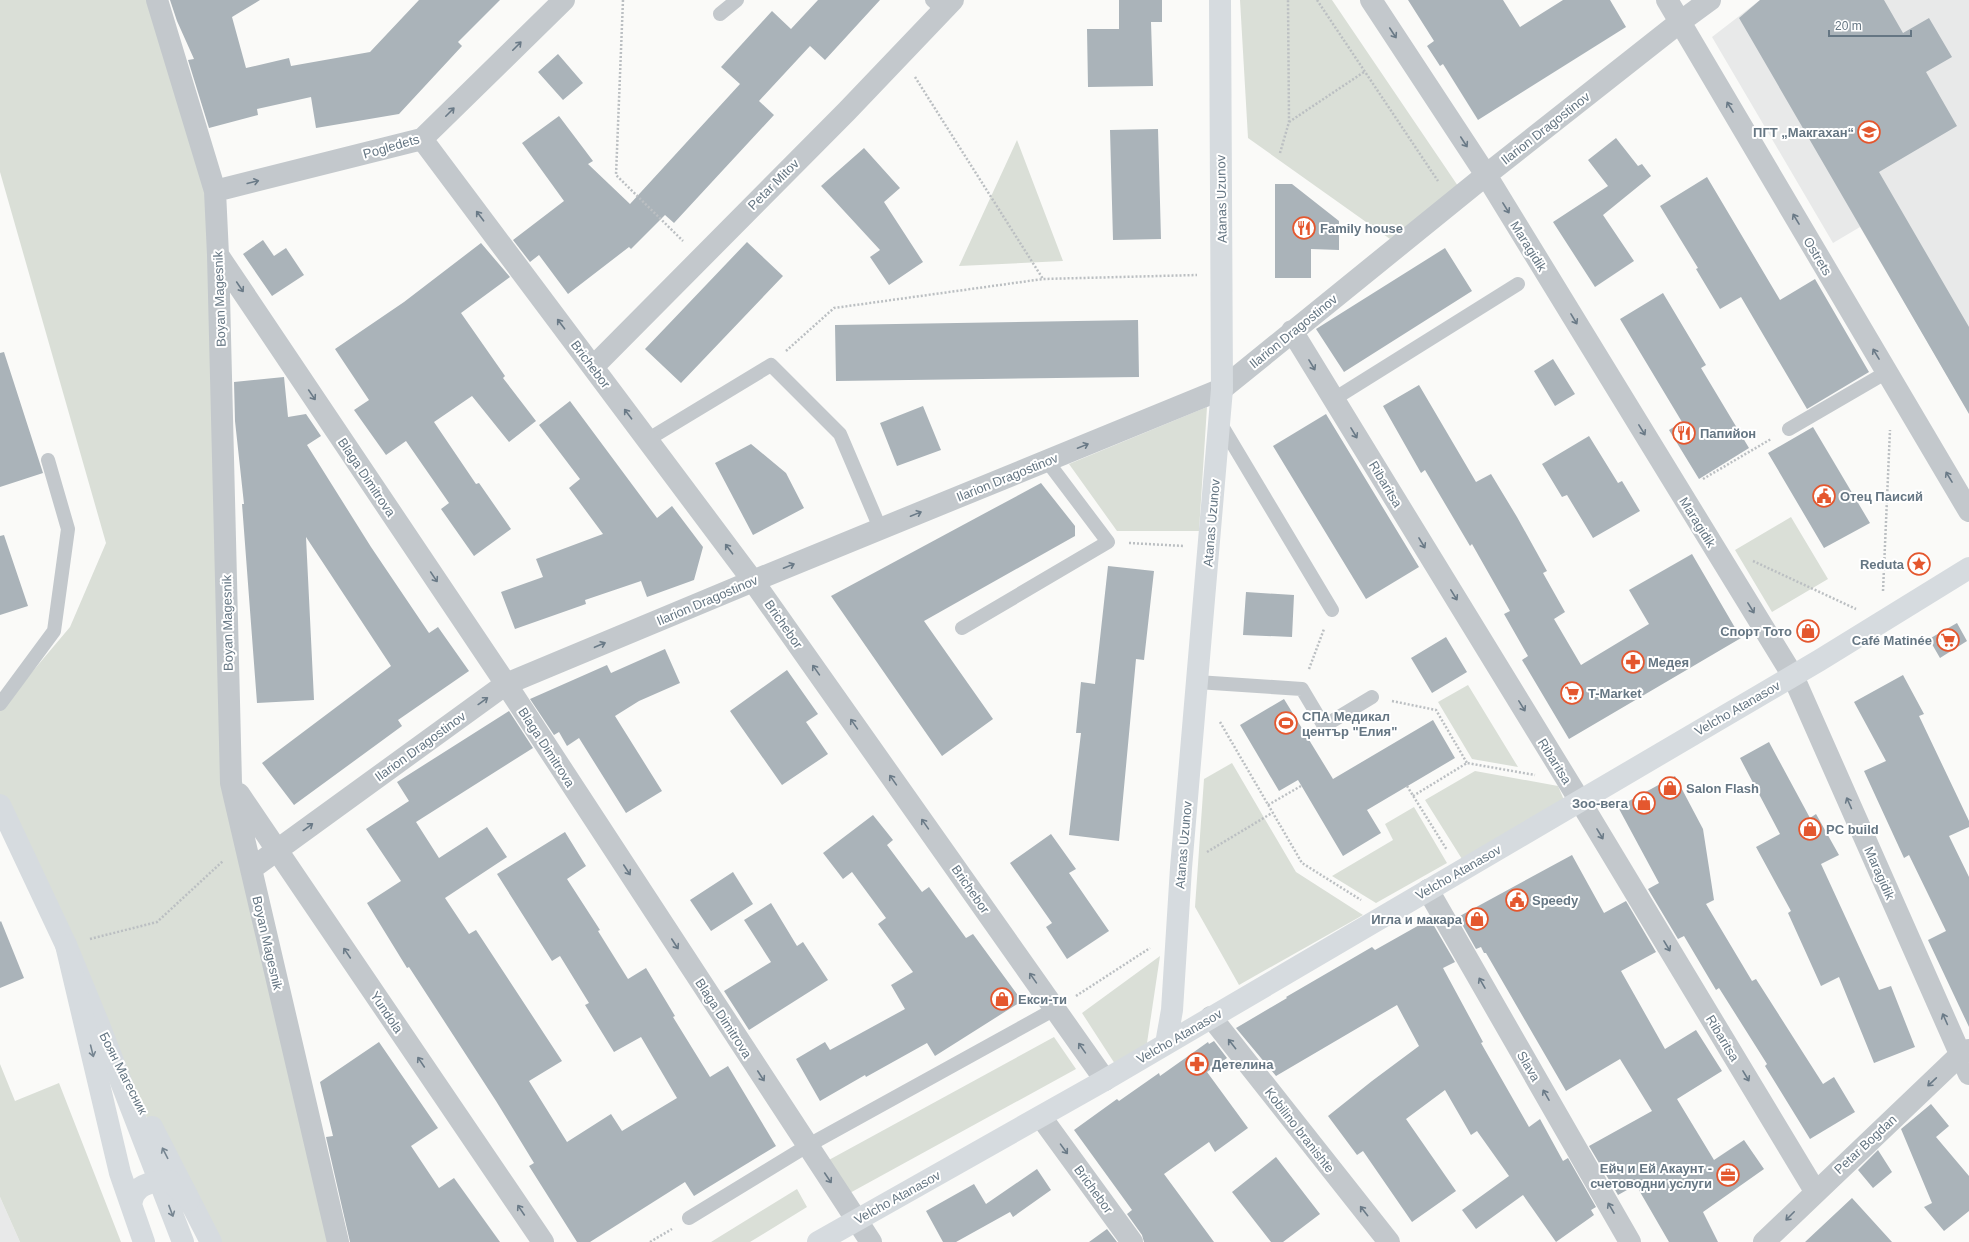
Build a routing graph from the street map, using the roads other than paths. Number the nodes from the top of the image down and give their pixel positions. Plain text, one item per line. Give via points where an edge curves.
1 (158, 0) edge
2 (564, 0) edge
3 (737, 0) edge
4 (1220, 0) edge
5 (1371, 0) edge
6 (1667, 0) edge
7 (1710, 0) edge
8 (943, 4) edge
9 (720, 14) dead end
10 (1680, 22) junction
11 (422, 139) junction
12 (1486, 175) junction
13 (215, 191) junction
14 (218, 255) junction
15 (1518, 284) dead end
16 (1292, 332) junction
17 (593, 367) junction
18 (1886, 372) junction
19 (1222, 389) junction
20 (1334, 399) junction
21 (1219, 421) junction
22 (1788, 429) road end
23 (647, 440) junction
24 (48, 460) dead end
25 (1047, 460) junction
26 (1969, 511) edge
27 (880, 528) junction
28 (1969, 568) edge
29 (753, 580) junction
30 (1332, 610) road end
31 (962, 628) dead end
32 (1793, 676) junction
33 (1197, 682) junction
34 (506, 684) junction
35 (1372, 698) road end
36 (0, 704) edge
37 (231, 783) junction
38 (1580, 801) junction
39 (0, 805) edge
40 (277, 850) junction
41 (251, 868) junction
42 (1428, 890) junction
43 (66, 945) junction
44 (1055, 1009) junction
45 (1211, 1018) junction
46 (99, 1025) junction
47 (1166, 1044) junction
48 (1966, 1060) edge
49 (1105, 1080) junction
50 (1041, 1117) junction
51 (807, 1146) junction
52 (159, 1181) junction
53 (1815, 1191) junction
54 (189, 1200) junction
55 (131, 1204) junction
56 (689, 1218) dead end
57 (856, 1220) junction
58 (144, 1242) edge
59 (183, 1242) edge
60 (211, 1242) edge
61 (338, 1242) edge
62 (543, 1242) edge
63 (818, 1242) edge
64 (870, 1242) edge
65 (1132, 1242) edge
66 (1389, 1242) edge
67 (1630, 1242) edge
68 (1764, 1242) edge

1 - 13 street, Boyan Magesnik
11 -> 2 street, Pogledets
3 - 9 lane
4 - 19 street, Atanas Uzunov
5 -> 12 street, Maragidik
6 - 10 street, Ostrets
7 - 10 street, Ilarion Dragostinov
8 - 17 street, Petar Mitov via 847,111
10 - 12 street, Ilarion Dragostinov
18 -> 10 street, Ostrets
13 -> 11 street, Pogledets
17 -> 11 street, Brichebor
12 - 16 street, Ilarion Dragostinov
12 -> 32 street, Maragidik
13 - 14 street, Boyan Magesnik
14 -> 34 street, Blaga Dimitrova
14 - 37 street, Boyan Magesnik
15 - 20 lane
16 - 19 street, Ilarion Dragostinov
16 -> 20 street, Ribaritsa
23 -> 17 street, Brichebor
18 - 22 lane
26 -> 18 street, Ostrets
19 - 21 street, Atanas Uzunov
25 -> 19 street, Ilarion Dragostinov
20 -> 38 street, Ribaritsa
21 - 30 lane
21 - 33 street, Atanas Uzunov
23 - 27 lane via 771,365 840,434
29 -> 23 street, Brichebor
24 - 36 lane via 68,529 54,631
27 -> 25 street, Ilarion Dragostinov
25 - 31 lane via 1108,542
29 -> 27 street, Ilarion Dragostinov
28 - 32 street, Velcho Atanasov
34 -> 29 street, Ilarion Dragostinov
44 -> 29 street, Brichebor
32 - 38 street, Velcho Atanasov
48 -> 32 street, Maragidik
33 - 35 lane via 1302,689 1324,726
33 - 47 street, Atanas Uzunov via 1172,1010
40 -> 34 street, Ilarion Dragostinov
34 -> 51 street, Blaga Dimitrova
37 - 40 street, Yundola
37 - 41 street, Boyan Magesnik
38 - 42 street, Velcho Atanasov
38 -> 53 street, Ribaritsa
39 - 43 street
40 - 41 street, Ilarion Dragostinov
62 -> 40 street, Yundola
41 - 61 street, Boyan Magesnik
42 - 45 street, Velcho Atanasov
67 -> 42 street, Slava
43 - 46 street
43 -> 55 street via 120,1173
49 -> 44 street, Brichebor
44 - 51 lane
45 - 47 street, Velcho Atanasov
66 -> 45 street, Kobilino branishte
46 - 52 street, Боян Магесник
54 -> 46 street, Боян Магесник
47 - 49 street, Velcho Atanasov
48 -> 53 street, Petar Bogdan
49 - 50 street, Velcho Atanasov
50 - 57 street, Velcho Atanasov
50 -> 65 street, Brichebor
51 - 56 lane
51 -> 57 street, Blaga Dimitrova
52 - 54 street via 170,1181
52 - 55 street via 147,1184 135,1192
52 -> 59 street, Боян Магесник
53 -> 68 street, Petar Bogdan
54 - 60 street, Боян Магесник
55 - 58 street
57 - 63 street, Velcho Atanasov
57 - 64 street, Blaga Dimitrova

